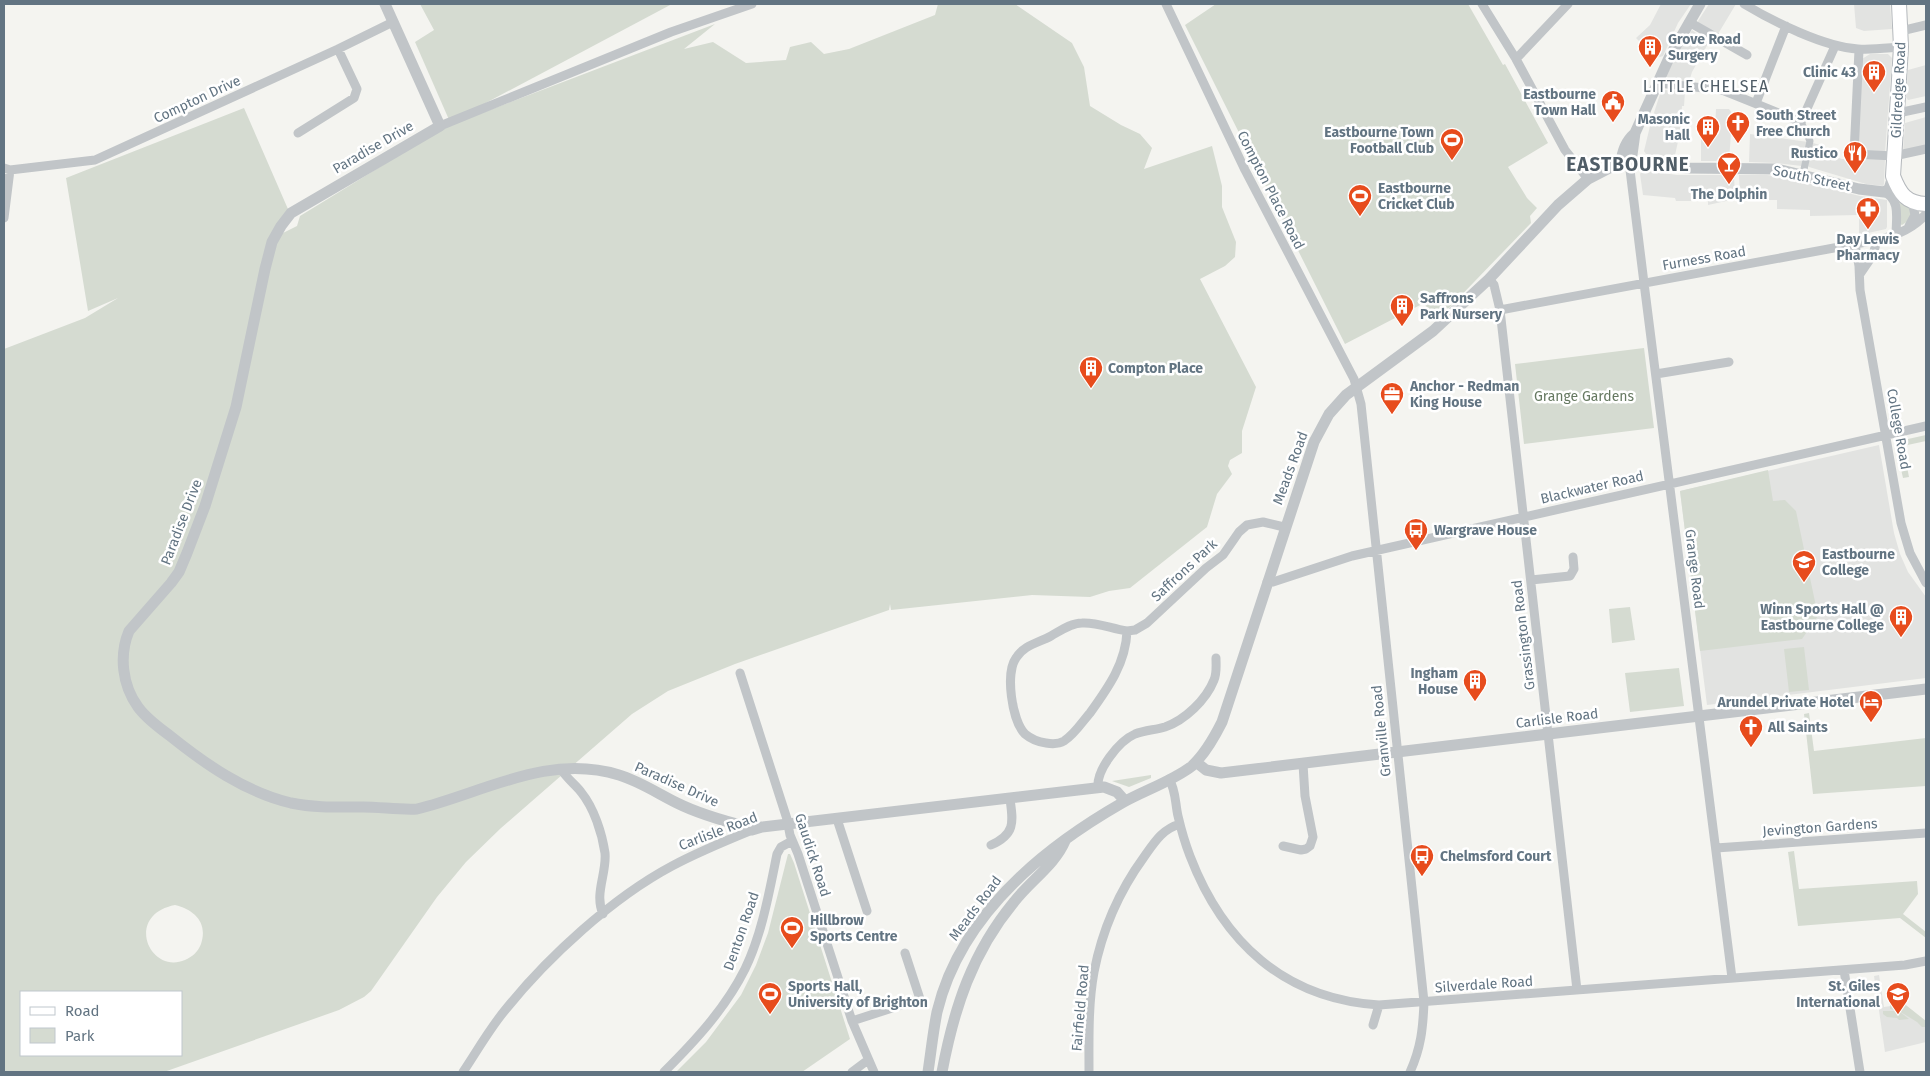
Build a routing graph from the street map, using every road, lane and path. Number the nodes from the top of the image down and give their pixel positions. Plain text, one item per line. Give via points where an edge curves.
1 (385, 4) edge
2 (752, 4) edge
3 (1166, 4) edge
4 (1482, 4) edge
5 (1568, 4) edge
6 (1700, 4) edge
7 (1744, 4) edge
8 (1899, 4) edge
9 (393, 22) junction
10 (1689, 22) junction
11 (1926, 25) edge
12 (1786, 26) junction
13 (1901, 31) junction
14 (1835, 46) junction
15 (1901, 47) junction
16 (338, 49) junction
17 (1859, 50) junction
18 (1747, 55) dead end
19 (1516, 60) junction
20 (1658, 83) junction
21 (1756, 103) junction
22 (1926, 107) edge
23 (1898, 113) junction
24 (1801, 122) junction
25 (440, 126) junction
26 (298, 133) dead end
27 (1926, 149) edge
28 (1894, 156) junction
29 (1626, 163) junction
30 (7, 169) edge
31 (1803, 174) junction
32 (1893, 176) junction
33 (1588, 179) junction
34 (1884, 192) junction
35 (1919, 203) edge
36 (1926, 214) edge
37 (4, 218) edge
38 (1909, 226) junction
39 (1896, 235) junction
40 (1877, 240) junction
41 (1855, 244) junction
42 (1860, 274) junction
43 (1489, 279) junction
44 (1644, 283) junction
45 (1500, 310) junction
46 (1729, 362) dead end
47 (1656, 374) junction
48 (1357, 387) junction
49 (1926, 426) edge
50 (1887, 435) junction
51 (1670, 484) junction
52 (1523, 517) junction
53 (1284, 527) junction
54 (1377, 551) junction
55 (1573, 557) dead end
56 (1531, 580) junction
57 (1267, 582) junction
58 (1926, 583) edge
59 (1127, 631) junction
60 (1216, 658) dead end
61 (740, 673) dead end
62 (1926, 689) edge
63 (1699, 716) junction
64 (1548, 734) junction
65 (1397, 752) junction
66 (1196, 762) junction
67 (1303, 764) junction
68 (561, 769) junction
69 (1169, 779) junction
70 (1098, 788) junction
71 (1010, 799) junction
72 (1125, 801) junction
73 (837, 819) junction
74 (1180, 824) junction
75 (787, 825) junction
76 (752, 830) junction
77 (1926, 833) edge
78 (792, 841) junction
79 (1065, 841) junction
80 (991, 845) dead end
81 (1283, 846) dead end
82 (1716, 848) junction
83 (867, 911) dead end
84 (602, 914) junction
85 (905, 953) dead end
86 (1926, 960) edge
87 (1844, 970) junction
88 (1732, 978) junction
89 (1577, 990) junction
90 (1424, 1002) junction
91 (1378, 1005) junction
92 (852, 1021) junction
93 (1372, 1026) dead end
94 (868, 1060) junction
95 (464, 1072) edge
96 (664, 1072) edge
97 (852, 1072) edge
98 (874, 1072) edge
99 (928, 1072) edge
100 (942, 1072) edge
101 (1089, 1072) edge
102 (1410, 1072) edge
103 (1860, 1072) edge

1 - 9 street
2 - 25 street, Paradise Drive via 671,32
3 - 48 street, Compton Place Road via 1245,170
4 - 19 street
5 - 19 street
6 - 10 street
7 - 12 street
8 - 13 main road, Gildredge Road
9 - 16 street, Compton Drive
9 - 25 street
10 - 18 street
10 - 20 street
11 - 13 street
12 - 14 street
12 - 21 street
13 - 15 main road, Gildredge Road
14 - 17 street
14 - 24 street
15 - 17 street
15 - 23 main road, Gildredge Road
16 - 26 street via 357,90 354,98
16 - 30 street, Compton Drive via 96,160
17 - 28 street via 1854,154
19 - 33 street via 1565,150
20 - 21 street via 1722,90
20 - 29 street via 1635,133
21 - 24 street
22 - 23 street
23 - 28 main road, Gildredge Road
24 - 31 street via 1810,141
25 - 68 street, Paradise Drive via 291,212 281,226 272,242 236,407 205,506 179,572 129,631 122,653 123,667 138,707 151,721 225,775 291,803 417,809 513,778
27 - 28 street
28 - 32 main road, Gildredge Road
29 - 31 street, South Street via 1687,168 1777,169
29 - 33 street, Meads Road
29 - 44 street, Grange Road via 1630,170
30 - 37 street
31 - 34 street, South Street
32 - 34 street, Gildredge Road via 1890,189
32 - 35 main road, Gildredge Road via 1900,193 1907,200
33 - 43 street, Meads Road via 1558,205
34 - 39 street via 1896,204
35 - 38 street
36 - 38 street
38 - 39 street, Furness Road
39 - 40 street, Furness Road
40 - 41 street, Furness Road
40 - 42 street
41 - 42 street, College Road
41 - 44 street, Furness Road
42 - 50 street, College Road via 1860,290
43 - 45 street, Grassington Road via 1494,285
43 - 48 street, Meads Road via 1433,331
44 - 45 street, Furness Road
44 - 47 street, Grange Road
45 - 52 street, Grassington Road
46 - 47 street
47 - 51 street, Grange Road
48 - 53 street, Meads Road via 1329,414 1314,442
48 - 54 street, Granville Road
49 - 50 street, Blackwater Road
50 - 51 street, Blackwater Road
50 - 58 street, College Road via 1905,538 1916,568
51 - 52 street, Blackwater Road
51 - 63 street, Grange Road
52 - 54 street, Blackwater Road
52 - 56 street, Grassington Road
53 - 57 street, Meads Road
53 - 59 street, Saffrons Park via 1263,522 1247,526 1223,555 1147,623
54 - 57 street, Blackwater Road
54 - 65 street, Granville Road
55 - 56 street via 1574,569 1570,576
56 - 64 street, Grassington Road
57 - 66 street, Meads Road via 1222,722 1212,742
59 - 59 street via 1126,648 1115,675 1075,731 1055,744 1036,741 1025,734 1018,723 1010,679 1013,663 1020,653 1077,623
60 - 70 street via 1214,680 1204,698 1179,720 1134,734 1126,740 1102,768 1098,775
61 - 75 street, Gaudick Road
62 - 63 street, Carlisle Road
63 - 64 street, Carlisle Road
63 - 82 street, Grange Road
64 - 65 street, Carlisle Road
64 - 89 street, Grassington Road
65 - 67 street, Carlisle Road
65 - 90 street, Granville Road
66 - 67 street, Carlisle Road via 1206,770 1221,773
66 - 69 street, Meads Road
67 - 81 street via 1313,837 1306,849
68 - 76 street, Paradise Drive via 617,774 696,812
68 - 84 street via 590,806 601,836 606,865 599,903
69 - 72 street, Meads Road
69 - 74 street, Silverdale Road
70 - 71 street, Carlisle Road
70 - 72 street, Carlisle Road via 1113,790
71 - 73 street, Carlisle Road
71 - 80 street via 1010,830
72 - 79 street, Meads Road
73 - 75 street, Carlisle Road
73 - 83 street
74 - 91 street, Silverdale Road via 1189,855 1213,903 1234,934 1261,961 1291,982 1319,994 1339,1001
74 - 101 street, Fairfield Road via 1165,831 1154,843 1120,895 1110,919 1094,973
75 - 76 street, Carlisle Road
75 - 78 street, Gaudick Road
76 - 84 street, Carlisle Road via 670,866
77 - 82 street, Jevington Gardens
78 - 92 street, Gaudick Road
78 - 96 street, Denton Road via 781,847 777,854 760,925 745,969 714,1018
79 - 99 street, Meads Road via 1054,846 1012,882 963,948 938,1011
79 - 100 street, Meads Road via 1060,854 1003,915 974,965 956,1010
82 - 88 street, Grange Road
84 - 95 street, Carlisle Road via 538,972 504,1010
85 - 92 street via 920,999
86 - 87 street, Silverdale Road
87 - 88 street, Silverdale Road
87 - 103 street
88 - 89 street, Silverdale Road
89 - 90 street, Silverdale Road
90 - 91 street, Silverdale Road
90 - 102 street, Granville Road via 1422,1038
91 - 93 street
92 - 94 street, Gaudick Road
94 - 97 street
94 - 98 street, Gaudick Road

